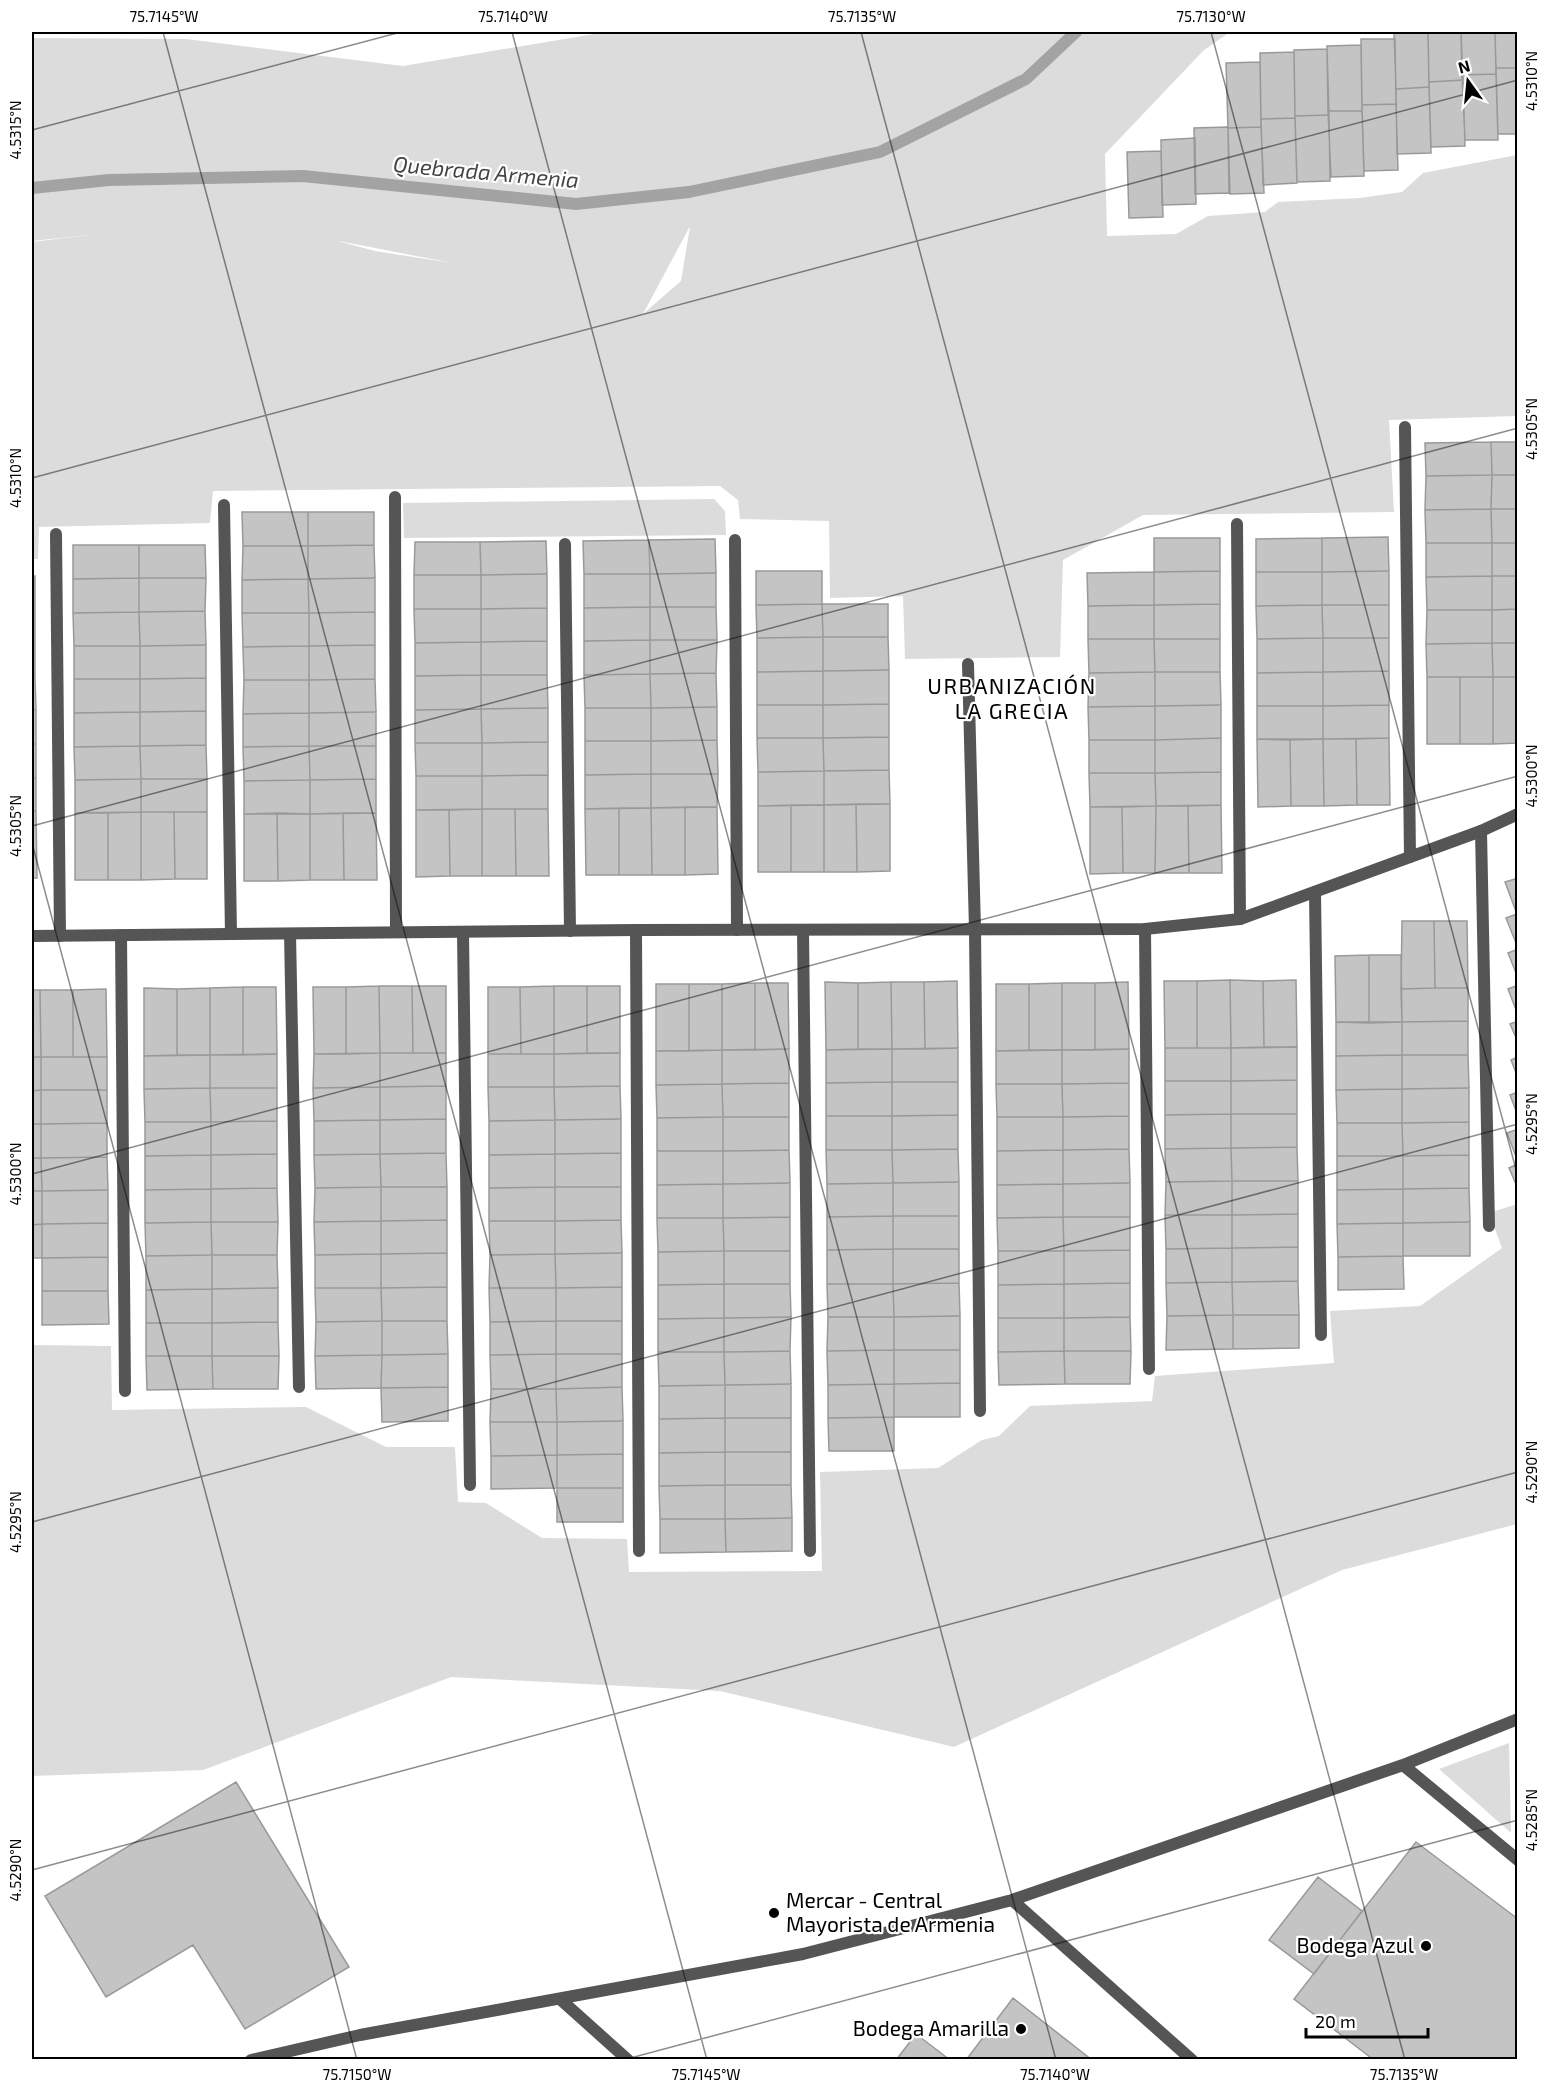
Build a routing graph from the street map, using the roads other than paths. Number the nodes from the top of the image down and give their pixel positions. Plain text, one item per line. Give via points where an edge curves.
1 (1405, 427) dead end
2 (396, 497) dead end
3 (224, 505) dead end
4 (1237, 524) dead end
5 (56, 534) dead end
6 (735, 540) dead end
7 (565, 544) dead end
8 (968, 664) dead end
9 (1518, 814) edge
10 (1481, 831) junction
11 (1410, 857) junction
12 (1315, 892) junction
13 (1240, 919) junction
14 (975, 929) junction
15 (1144, 929) junction
16 (636, 930) junction
17 (737, 930) junction
18 (803, 930) junction
19 (570, 931) junction
20 (396, 932) junction
21 (463, 932) junction
22 (231, 934) junction
23 (290, 934) junction
24 (121, 935) junction
25 (32, 936) edge
26 (60, 936) junction
27 (1489, 1226) dead end
28 (1321, 1335) dead end
29 (1149, 1369) dead end
30 (299, 1387) dead end
31 (125, 1390) dead end
32 (980, 1411) dead end
33 (470, 1485) dead end
34 (639, 1551) dead end
35 (810, 1551) dead end
36 (1518, 1719) edge
37 (1403, 1765) junction
38 (1518, 1860) edge
39 (1012, 1900) junction
40 (560, 1999) junction
41 (251, 2060) edge
42 (628, 2060) edge
43 (1192, 2060) edge

1 - 11 street
2 - 20 street
3 - 22 street
4 - 13 street
5 - 26 street
6 - 17 street
7 - 19 street
8 - 14 street
9 - 10 street
10 - 11 street
10 - 27 street
11 - 12 street
12 - 13 street
12 - 28 street
13 - 15 street
14 - 15 street
14 - 18 street
14 - 32 street
15 - 29 street
16 - 17 street
16 - 19 street
16 - 34 street
17 - 18 street
18 - 35 street
19 - 21 street
20 - 21 street
20 - 23 street
21 - 33 street
22 - 23 street
22 - 24 street
23 - 30 street
24 - 26 street
24 - 31 street
25 - 26 street
36 - 37 street
37 - 38 street
37 - 39 street
39 - 40 street via 803,1954
39 - 43 street
40 - 41 street via 360,2035
40 - 42 street

